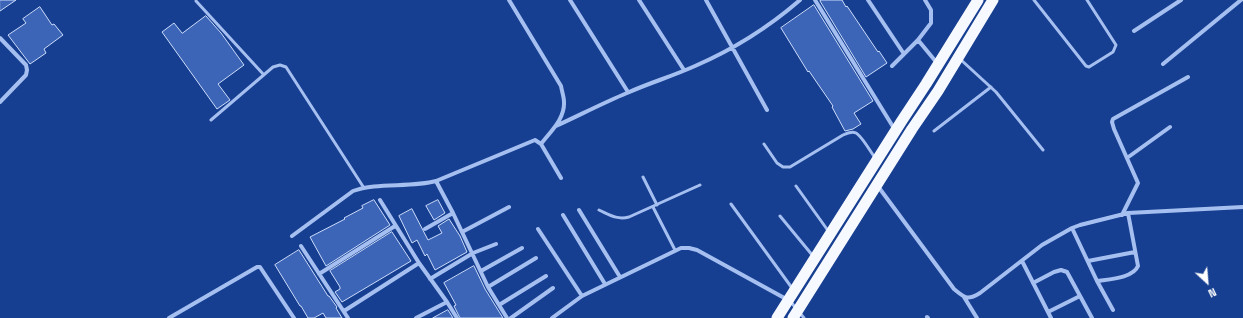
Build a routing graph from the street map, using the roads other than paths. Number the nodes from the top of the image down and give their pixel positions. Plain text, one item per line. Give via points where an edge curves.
1 (509, 0) edge
2 (570, 0) edge
3 (639, 0) edge
4 (706, 0) edge
5 (800, 0) edge
6 (815, 0) edge
7 (868, 0) edge
8 (925, 0) edge
9 (978, 0) edge
10 (993, 0) edge
11 (1034, 0) edge
12 (1087, 0) edge
13 (1181, 0) edge
14 (1241, 0) edge
15 (196, 1) dead end
16 (1134, 31) dead end
17 (0, 38) edge
18 (918, 40) junction
19 (732, 47) junction
20 (948, 50) junction
21 (904, 54) junction
22 (958, 57) junction
23 (939, 64) junction
24 (1163, 64) dead end
25 (892, 66) dead end
26 (684, 70) junction
27 (264, 75) junction
28 (1188, 77) dead end
29 (991, 87) junction
30 (628, 92) junction
31 (0, 102) edge
32 (767, 110) dead end
33 (211, 120) dead end
34 (556, 126) junction
35 (1170, 127) dead end
36 (895, 131) junction
37 (934, 131) dead end
38 (541, 144) junction
39 (764, 144) dead end
40 (1044, 150) dead end
41 (1127, 158) junction
42 (877, 160) junction
43 (643, 177) dead end
44 (561, 178) dead end
45 (436, 182) junction
46 (877, 184) junction
47 (700, 185) dead end
48 (796, 186) dead end
49 (364, 188) junction
50 (380, 200) dead end
51 (731, 204) dead end
52 (658, 205) junction
53 (509, 207) dead end
54 (653, 207) junction
55 (1243, 207) edge
56 (579, 210) dead end
57 (599, 210) dead end
58 (453, 213) junction
59 (1128, 213) junction
60 (563, 215) dead end
61 (1122, 215) junction
62 (780, 216) dead end
63 (395, 226) junction
64 (1072, 228) junction
65 (425, 229) dead end
66 (538, 229) dead end
67 (462, 232) junction
68 (830, 234) junction
69 (292, 236) dead end
70 (496, 244) dead end
71 (301, 246) dead end
72 (522, 248) dead end
73 (676, 250) junction
74 (1135, 252) junction
75 (473, 253) junction
76 (536, 258) dead end
77 (815, 259) junction
78 (1022, 261) junction
79 (1088, 261) junction
80 (419, 263) junction
81 (481, 271) junction
82 (319, 274) junction
83 (546, 276) dead end
84 (620, 278) junction
85 (430, 279) junction
86 (1097, 281) junction
87 (1034, 283) junction
88 (605, 284) junction
89 (488, 287) junction
90 (553, 288) dead end
91 (791, 295) junction
92 (582, 296) junction
93 (1080, 296) junction
94 (964, 297) junction
95 (447, 302) junction
96 (499, 305) junction
97 (1113, 310) dead end
98 (344, 311) junction
99 (800, 312) edge
100 (1048, 312) junction
101 (177, 314) junction
102 (169, 318) edge
103 (180, 318) edge
104 (294, 318) edge
105 (348, 318) edge
106 (416, 318) edge
107 (457, 318) edge
108 (507, 318) edge
109 (511, 318) edge
110 (552, 318) edge
111 (778, 318) edge
112 (977, 318) edge
113 (1051, 318) edge
114 (1092, 318) edge

1 - 34 street via 561,86 563,113
2 - 30 street
3 - 26 street
4 - 19 street
5 - 19 street
6 - 36 street
7 - 21 street
8 - 18 street via 931,10 931,24
9 - 20 highway
10 - 22 highway
11 - 12 lane via 1089,68 1113,52 1116,45
13 - 16 street
14 - 24 street
15 - 27 lane
17 - 31 street via 26,65 27,70 26,75
18 - 21 street
18 - 23 street
19 - 26 street
19 - 32 street
20 - 22 lane
20 - 23 highway
21 - 25 street
22 - 29 lane
22 - 46 highway
23 - 36 highway
26 - 30 street
27 - 33 lane
27 - 49 lane via 273,67 286,67
28 - 41 street via 1113,119 1114,129
29 - 37 lane
29 - 40 lane
30 - 34 street
34 - 38 street
35 - 41 street
36 - 42 highway
38 - 44 street
38 - 45 street via 535,140 528,142
39 - 42 lane via 777,163 783,167 790,167 843,135 855,132
41 - 61 street via 1138,183
42 - 68 highway
43 - 52 lane
45 - 49 street
45 - 58 street
46 - 94 street via 954,289
46 - 99 highway
47 - 52 lane
48 - 68 lane
49 - 69 street via 350,193
50 - 63 street
51 - 91 lane
52 - 54 lane
53 - 67 street
54 - 57 lane via 622,219
54 - 73 lane
55 - 59 street
56 - 84 street
58 - 65 street
58 - 67 street
59 - 61 street
59 - 74 street
60 - 88 street
61 - 64 street
62 - 77 lane
63 - 80 street
63 - 82 street
64 - 78 street
64 - 79 street
66 - 92 street
67 - 75 street
68 - 77 highway
70 - 75 street
71 - 82 street
72 - 81 street
73 - 84 street
73 - 91 street via 698,250
74 - 79 street
74 - 86 street via 1138,266 1136,270 1128,275
75 - 81 street
75 - 85 street
76 - 89 street
77 - 91 highway
78 - 87 street
78 - 94 street via 972,298
79 - 86 street
80 - 85 street
80 - 98 street
81 - 89 street
82 - 98 street
83 - 96 street
84 - 88 street
85 - 95 street
86 - 97 street
87 - 93 street via 1061,270 1067,272
87 - 100 street
88 - 92 street
89 - 96 street
90 - 109 street
91 - 99 lane
91 - 99 lane
91 - 111 highway
92 - 110 street
93 - 100 street
93 - 114 street
94 - 112 street
95 - 106 street
95 - 107 street
96 - 108 street
98 - 105 street
100 - 113 street
101 - 102 street
101 - 103 street
101 - 104 street via 260,267

